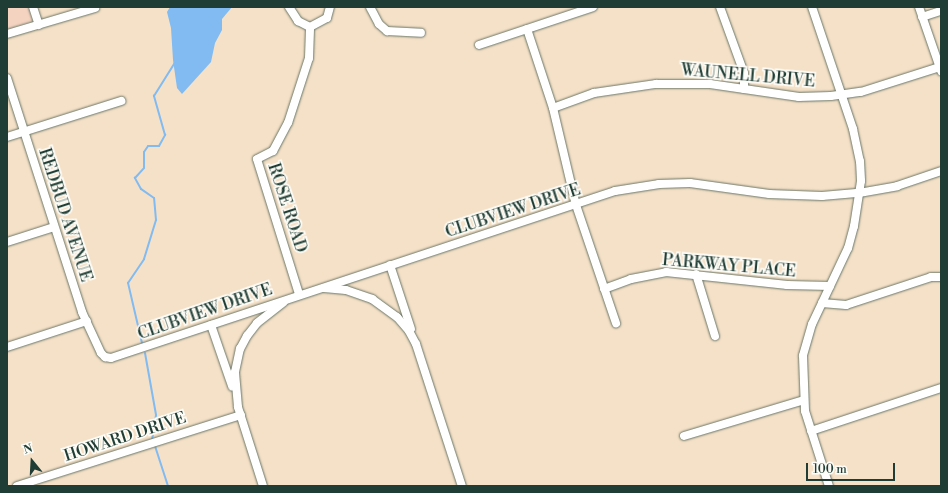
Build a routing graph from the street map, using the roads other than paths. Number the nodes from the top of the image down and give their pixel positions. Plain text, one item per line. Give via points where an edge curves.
1 (33, 7) edge
2 (289, 7) edge
3 (330, 7) edge
4 (370, 7) edge
5 (593, 7) edge
6 (720, 7) edge
7 (812, 7) edge
8 (919, 7) edge
9 (95, 8) edge
10 (941, 11) edge
11 (922, 17) junction
12 (39, 24) junction
13 (310, 27) junction
14 (527, 29) junction
15 (7, 34) edge
16 (421, 34) dead end
17 (479, 45) dead end
18 (940, 69) edge
19 (7, 78) edge
20 (744, 89) junction
21 (841, 95) junction
22 (121, 101) dead end
23 (553, 108) junction
24 (24, 131) junction
25 (7, 137) edge
26 (941, 171) edge
27 (859, 193) junction
28 (576, 205) junction
29 (54, 227) junction
30 (7, 242) edge
31 (390, 265) junction
32 (696, 274) junction
33 (941, 277) edge
34 (830, 286) junction
35 (320, 288) junction
36 (604, 289) junction
37 (299, 294) junction
38 (291, 297) junction
39 (822, 303) junction
40 (87, 321) junction
41 (616, 323) dead end
42 (211, 324) junction
43 (715, 336) dead end
44 (416, 344) junction
45 (7, 347) edge
46 (105, 357) joint
47 (941, 388) edge
48 (236, 395) junction
49 (804, 400) junction
50 (241, 415) junction
51 (810, 431) junction
52 (684, 436) dead end
53 (17, 486) edge
54 (263, 486) edge
55 (462, 486) edge
56 (829, 486) edge

1 - 12 street
2 - 13 street via 298,21
3 - 13 street via 327,18
4 - 16 street via 379,24 387,31
5 - 14 street
6 - 20 street via 744,73
7 - 21 street
8 - 11 street
9 - 12 street
10 - 11 street
11 - 18 street
12 - 15 street
13 - 37 street, ROSE ROAD via 308,58 288,123 274,151 257,159
14 - 17 street
14 - 23 street
18 - 21 street, WAUNELL DRIVE via 884,86
19 - 24 street, REDBUD AVENUE
20 - 21 street, WAUNELL DRIVE via 799,96
20 - 23 street, WAUNELL DRIVE via 710,84 637,85 594,93
21 - 27 street via 858,147 861,181
22 - 24 street
23 - 28 street
24 - 25 street
24 - 29 street, REDBUD AVENUE
26 - 27 street, CLUBVIEW DRIVE via 897,186
27 - 28 street, CLUBVIEW DRIVE via 797,196 712,184 676,183 615,191
27 - 34 street via 848,248
28 - 31 street, CLUBVIEW DRIVE
28 - 36 street
29 - 30 street
29 - 40 street, REDBUD AVENUE
31 - 35 street, CLUBVIEW DRIVE
31 - 44 street
32 - 34 street, PARKWAY PLACE via 787,285
32 - 36 street, PARKWAY PLACE via 651,274
32 - 43 street
33 - 39 street via 931,277 846,305
34 - 39 street
35 - 37 street, CLUBVIEW DRIVE
35 - 44 street via 346,290 378,302 404,324
36 - 41 street
37 - 38 street, CLUBVIEW DRIVE
38 - 42 street, CLUBVIEW DRIVE
38 - 48 street via 257,323 243,342 235,372
39 - 49 street via 803,356
40 - 45 street
40 - 46 street, REDBUD AVENUE
42 - 46 street, CLUBVIEW DRIVE via 124,355
42 - 48 street
44 - 55 street
47 - 51 street
48 - 50 street
49 - 51 street
49 - 52 street
50 - 53 street, HOWARD DRIVE
50 - 54 street
51 - 56 street

